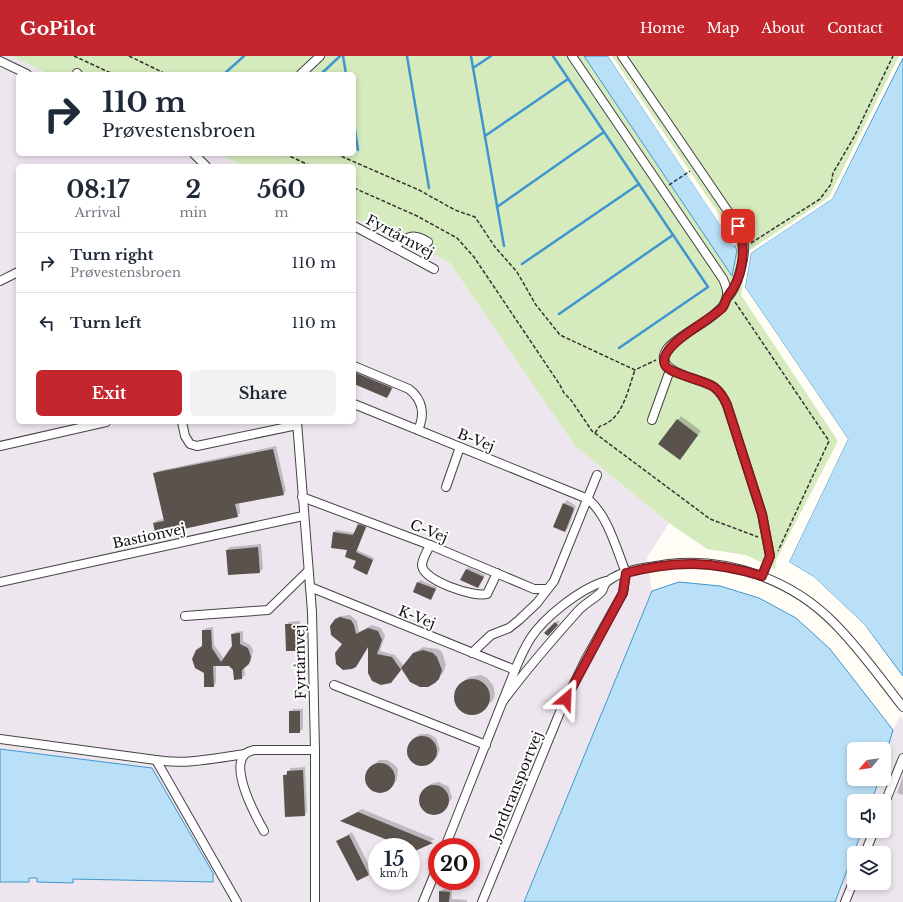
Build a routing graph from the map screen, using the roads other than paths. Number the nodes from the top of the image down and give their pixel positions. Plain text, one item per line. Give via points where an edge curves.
1 (320, 56) edge
2 (572, 56) edge
3 (622, 56) edge
4 (0, 61) edge
5 (24, 72) edge
6 (303, 72) edge
7 (196, 156) edge
8 (204, 164) edge
9 (356, 227) edge
10 (428, 242) dead end
11 (393, 247) junction
12 (434, 269) dead end
13 (16, 273) edge
14 (0, 281) edge
15 (728, 296) junction
16 (356, 367) edge
17 (670, 370) junction
18 (356, 405) edge
19 (652, 420) dead end
20 (97, 424) edge
21 (182, 424) edge
22 (293, 424) edge
23 (297, 424) edge
24 (418, 430) junction
25 (0, 446) edge
26 (460, 447) junction
27 (597, 475) dead end
28 (446, 487) dead end
29 (302, 497) junction
30 (588, 499) junction
31 (303, 516) junction
32 (430, 545) junction
33 (308, 571) junction
34 (497, 573) junction
35 (626, 573) junction
36 (762, 576) junction
37 (606, 581) junction
38 (0, 582) edge
39 (310, 587) junction
40 (547, 589) junction
41 (185, 616) dead end
42 (472, 653) junction
43 (515, 670) junction
44 (334, 685) dead end
45 (503, 701) junction
46 (903, 708) edge
47 (0, 739) edge
48 (486, 745) junction
49 (315, 750) junction
50 (245, 754) junction
51 (903, 758) edge
52 (156, 760) junction
53 (888, 794) edge
54 (264, 830) dead end
55 (449, 838) edge
56 (428, 890) edge
57 (850, 890) edge
58 (237, 902) edge
59 (315, 902) edge
60 (423, 902) edge
61 (482, 902) edge
62 (845, 902) edge

1 - 6 street
2 - 15 street via 723,279
3 - 15 street via 738,226 744,246 738,279
4 - 5 street
7 - 8 street
9 - 11 street, Fyrtårnvej
10 - 11 street via 419,236 407,237
11 - 12 street, Fyrtårnvej
13 - 14 street
15 - 17 street via 724,306 668,349 664,356 665,365
16 - 24 street via 409,389 416,395 423,417
17 - 19 street
17 - 36 street via 706,382 716,388 722,396 762,514 770,556
18 - 24 street, B-Vej
20 - 25 street
21 - 22 street via 190,444 197,446
23 - 29 street, Fyrtårnvej
24 - 26 street, B-Vej
26 - 28 street
26 - 30 street, B-Vej
27 - 30 street
29 - 31 street, Fyrtårnvej
29 - 32 street, C-Vej
30 - 35 street via 598,507
30 - 40 street via 554,581
31 - 33 street, Fyrtårnvej
31 - 38 street, Bastionvej
32 - 34 street, C-Vej
32 - 34 street via 422,565 424,572 457,589 477,595 487,594
33 - 39 street, Fyrtårnvej
33 - 41 street via 268,610
34 - 40 street, C-Vej via 534,589
35 - 36 street via 679,563 735,568
35 - 37 street
35 - 61 street, Jordtransportvej via 623,593 560,712
36 - 46 street via 800,596 834,622
37 - 43 street via 570,600 550,617 531,638
37 - 45 street via 602,591 580,609
39 - 42 street, K-Vej
39 - 49 street, Fyrtårnvej
40 - 42 street via 537,603 514,624 491,635
42 - 43 street, K-Vej
43 - 45 street
44 - 48 street
45 - 48 street
47 - 52 street
48 - 55 street
49 - 50 street via 254,750
49 - 59 street, Fyrtårnvej
50 - 52 street via 199,760
50 - 54 street via 240,763 240,774 254,812
51 - 53 street
52 - 58 street
56 - 60 street
57 - 62 street

